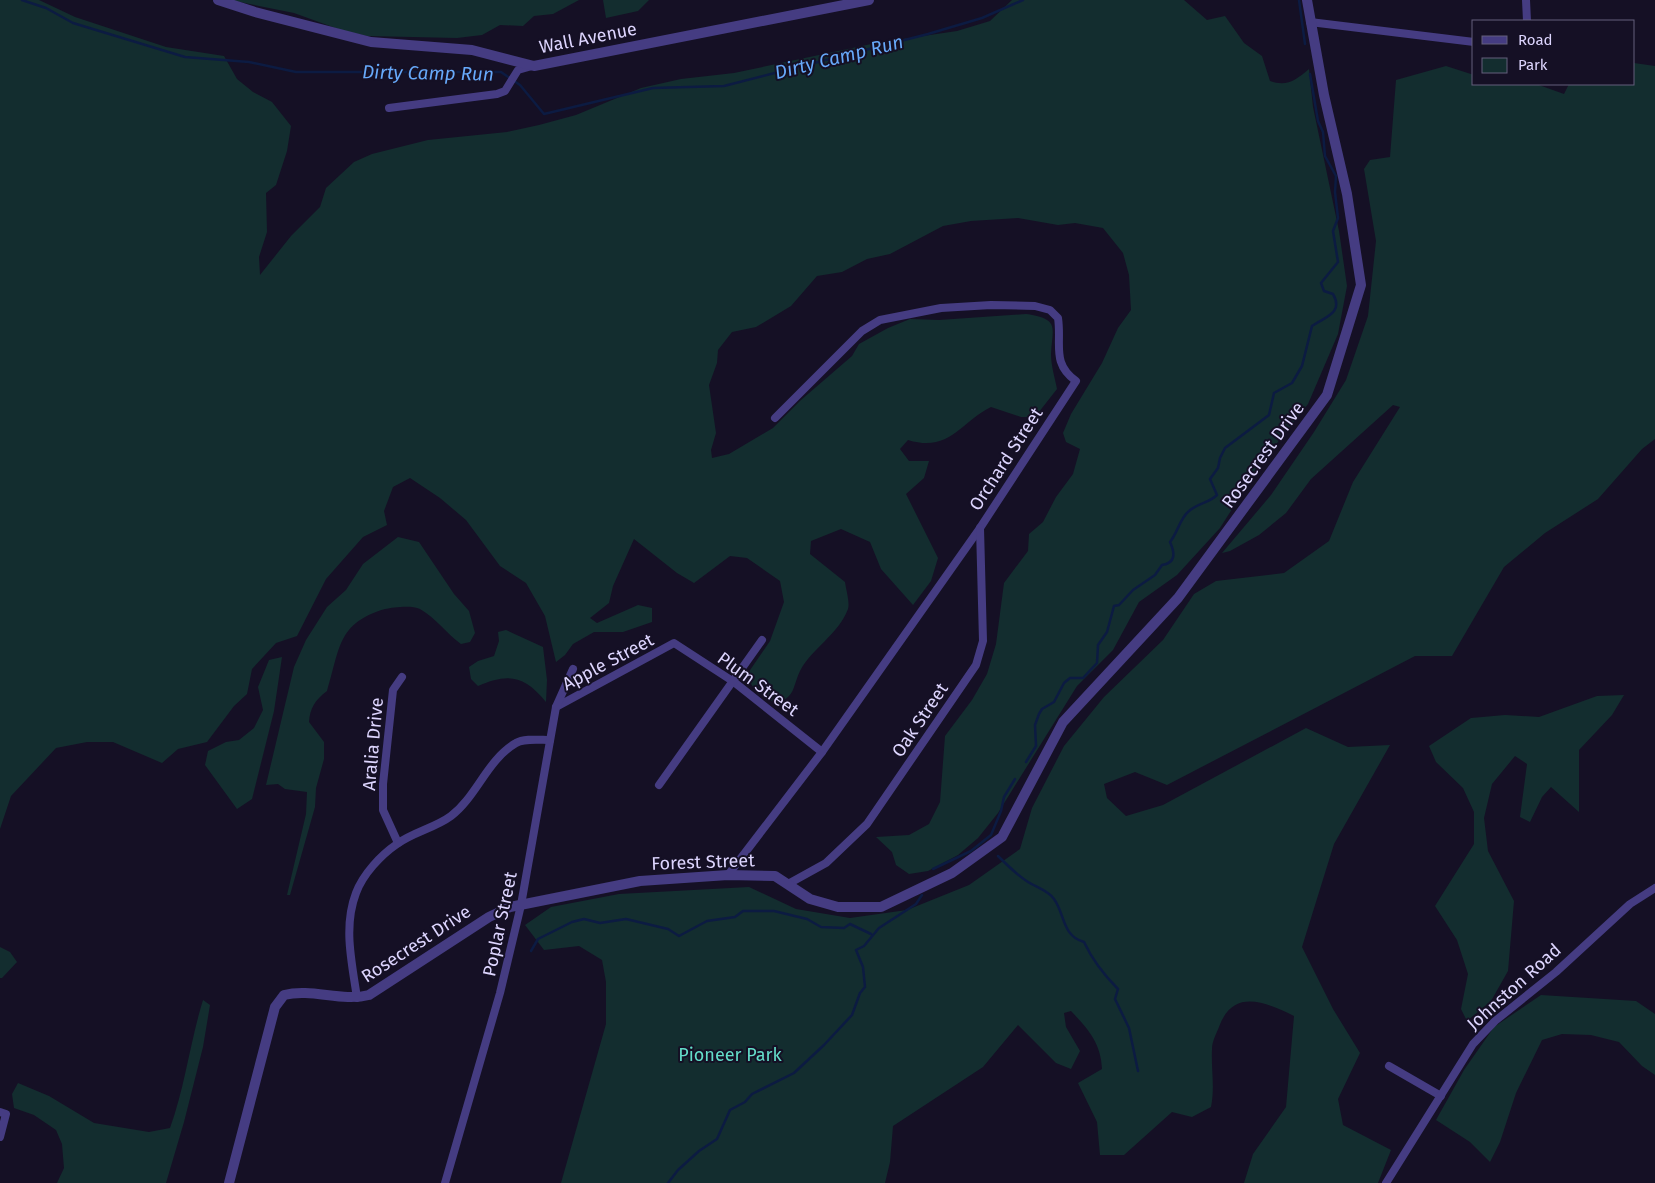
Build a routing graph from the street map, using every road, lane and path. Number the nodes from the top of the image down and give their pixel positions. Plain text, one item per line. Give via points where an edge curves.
1 (218, 0) edge
2 (869, 0) edge
3 (1307, 0) edge
4 (1526, 0) edge
5 (1527, 20) edge
6 (1310, 22) junction
7 (1472, 42) edge
8 (534, 66) junction
9 (389, 108) dead end
10 (775, 418) dead end
11 (980, 528) junction
12 (762, 640) dead end
13 (674, 644) joint
14 (573, 670) dead end
15 (402, 677) dead end
16 (734, 682) junction
17 (556, 707) junction
18 (550, 740) junction
19 (822, 752) junction
20 (1034, 775) joint
21 (659, 785) dead end
22 (398, 843) junction
23 (728, 875) junction
24 (788, 884) junction
25 (1655, 888) edge
26 (521, 905) junction
27 (357, 998) junction
28 (1389, 1066) dead end
29 (1441, 1096) junction
30 (3, 1113) edge
31 (0, 1137) edge
32 (229, 1183) edge
33 (445, 1183) edge
34 (1386, 1183) edge

1 - 8 street, Wall Avenue via 372,42 472,50
2 - 8 street, Wall Avenue
3 - 6 street, Rosecrest Drive
4 - 5 street
6 - 7 street
6 - 20 street, Rosecrest Drive via 1347,194 1361,285 1328,395 1178,598 1063,722
8 - 9 street via 518,70 505,90 497,94
10 - 11 street, Orchard Street via 862,331 880,320 941,308 982,305 1035,306 1050,310 1058,318 1059,360 1064,373 1076,381
11 - 19 street, Orchard Street
11 - 24 street, Oak Street via 983,641 976,665 867,824 826,863
12 - 16 street
13 - 16 street, Plum Street
13 - 17 street, Apple Street
14 - 17 street, Poplar Street
15 - 22 street, Aralia Drive via 393,690 383,784 383,810
16 - 19 street, Plum Street
16 - 21 street
17 - 18 street, Poplar Street
18 - 22 street via 518,741 501,753 452,815
18 - 26 street, Poplar Street
19 - 23 street, Orchard Street
20 - 24 street, Forest Street via 1002,837 952,873 881,908 838,907 810,898
22 - 27 street via 372,867 356,891 350,915 350,942
23 - 24 street, Forest Street via 775,876
23 - 26 street, Forest Street via 640,881
25 - 29 street, Johnston Road via 1630,904 1556,972 1495,1021 1472,1044
26 - 27 street, Rosecrest Drive via 489,917 369,995
26 - 33 street, Poplar Street via 500,993
27 - 32 street, Rosecrest Drive via 295,992 284,995 276,1007
28 - 29 street
29 - 34 street, Johnston Road
30 - 31 street

